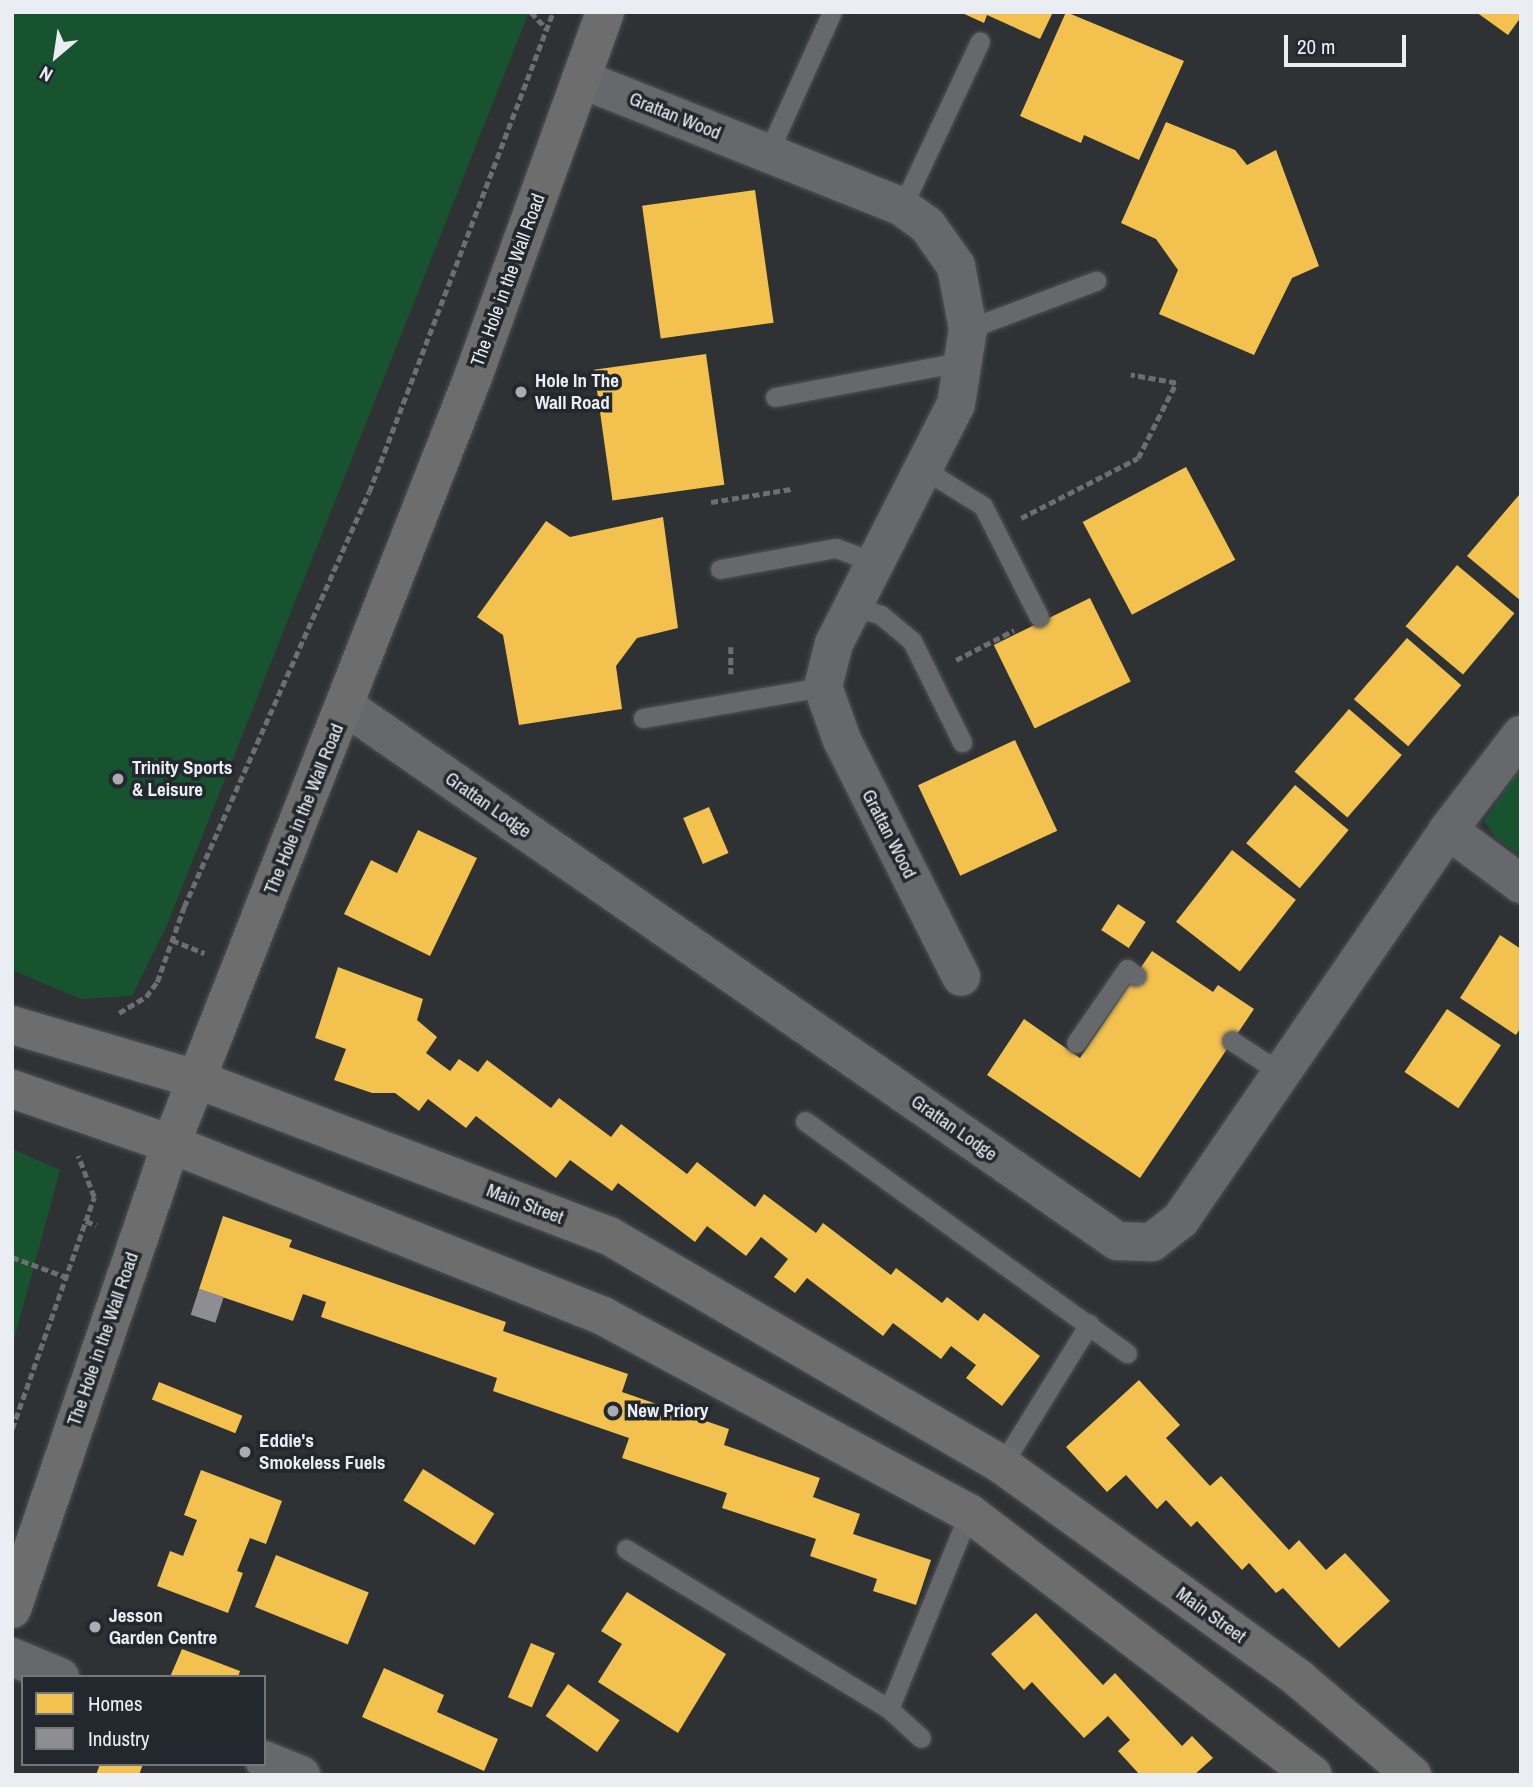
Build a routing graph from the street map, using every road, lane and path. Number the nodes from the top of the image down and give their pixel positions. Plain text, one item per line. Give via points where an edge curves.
1 (531, 12) edge
2 (552, 12) edge
3 (605, 12) edge
4 (832, 12) edge
5 (547, 29) junction
6 (980, 41) dead end
7 (581, 79) junction
8 (768, 153) junction
9 (902, 207) junction
10 (1096, 281) dead end
11 (966, 345) junction
12 (1131, 375) dead end
13 (775, 397) dead end
14 (922, 468) junction
15 (791, 489) dead end
16 (711, 502) dead end
17 (996, 531) junction
18 (874, 562) junction
19 (720, 569) dead end
20 (852, 606) junction
21 (1040, 617) joint
22 (930, 672) junction
23 (823, 687) junction
24 (345, 706) junction
25 (643, 718) dead end
26 (1521, 735) edge
27 (962, 742) dead end
28 (1448, 830) junction
29 (1521, 884) edge
30 (1136, 976) dead end
31 (961, 977) dead end
32 (113, 1015) dead end
33 (12, 1026) edge
34 (1232, 1041) dead end
35 (1076, 1043) dead end
36 (1281, 1073) junction
37 (196, 1079) junction
38 (12, 1089) edge
39 (805, 1121) dead end
40 (171, 1144) junction
41 (76, 1151) dead end
42 (86, 1221) junction
43 (96, 1225) dead end
44 (12, 1257) edge
45 (66, 1277) junction
46 (1089, 1324) junction
47 (1127, 1353) dead end
48 (12, 1429) edge
49 (1002, 1465) junction
50 (969, 1513) junction
51 (626, 1549) dead end
52 (12, 1609) edge
53 (12, 1657) edge
54 (55, 1675) edge
55 (889, 1709) junction
56 (921, 1738) dead end
57 (266, 1761) edge
58 (301, 1775) edge
59 (1313, 1775) edge
60 (1412, 1775) edge

1 - 5 path
2 - 5 path
3 - 7 street, The Hole in the Wall Road
4 - 8 lane
5 - 32 path via 369,492 188,896 157,982 146,997
6 - 9 lane
7 - 8 street, Grattan Wood
7 - 24 street, The Hole in the Wall Road via 473,377
8 - 9 street, Grattan Wood
9 - 11 street, Grattan Wood via 927,225 956,266
10 - 11 lane
11 - 13 lane
11 - 14 street, Grattan Wood via 956,404
12 - 17 path via 1176,383 1138,458
14 - 17 lane via 982,506
14 - 18 street, Grattan Wood
15 - 16 path
17 - 21 lane
18 - 19 lane via 836,548
18 - 20 street, Grattan Wood
20 - 22 lane via 881,615 912,641
20 - 23 street, Grattan Wood via 834,643
21 - 22 path
22 - 27 lane
23 - 25 lane
23 - 31 street, Grattan Wood via 842,740
24 - 36 street, Grattan Lodge via 1117,1241 1152,1242 1181,1219
24 - 37 street, The Hole in the Wall Road
26 - 28 street, Grattan Lodge
28 - 29 street
28 - 36 street, Grattan Lodge
30 - 35 lane via 1127,970
33 - 37 street, Main Street
34 - 36 lane
37 - 40 street, The Hole in the Wall Road
37 - 49 street, Main Street via 608,1236
38 - 40 street
39 - 46 lane
40 - 50 street via 603,1316
40 - 52 street, The Hole in the Wall Road
41 - 42 path via 94,1196
42 - 43 path
42 - 45 path
44 - 45 path
45 - 48 path
46 - 47 lane
46 - 49 lane
49 - 50 street
49 - 60 street, Main Street via 1297,1678
50 - 55 lane
50 - 59 street
51 - 55 lane
53 - 54 street
55 - 56 lane
57 - 58 street

